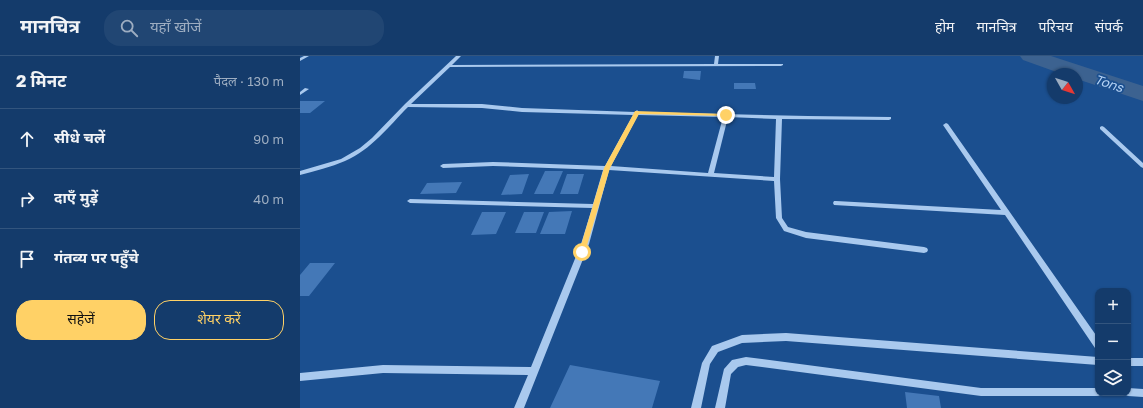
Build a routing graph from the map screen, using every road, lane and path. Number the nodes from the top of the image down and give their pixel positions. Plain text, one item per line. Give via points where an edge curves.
1 (307, 56) edge
2 (459, 56) edge
3 (717, 56) edge
4 (300, 60) edge
5 (716, 65) junction
6 (781, 65) dead end
7 (450, 66) junction
8 (307, 89) dead end
9 (300, 94) edge
10 (407, 105) junction
11 (637, 112) junction
12 (726, 115) junction
13 (779, 117) junction
14 (889, 118) dead end
15 (946, 125) dead end
16 (1102, 128) dead end
17 (443, 166) dead end
18 (1143, 166) edge
19 (607, 168) junction
20 (300, 173) edge
21 (710, 175) junction
22 (777, 179) junction
23 (410, 201) dead end
24 (836, 203) dead end
25 (595, 206) junction
26 (1007, 213) junction
27 (924, 250) dead end
28 (1095, 341) edge
29 (1095, 361) edge
30 (1131, 362) edge
31 (1143, 362) edge
32 (534, 371) junction
33 (300, 377) edge
34 (1095, 392) edge
35 (1131, 392) edge
36 (1143, 393) edge
37 (519, 408) edge
38 (696, 408) edge
39 (720, 408) edge

1 - 4 street
2 - 7 street
3 - 5 street
5 - 6 street
5 - 7 street
7 - 10 street
8 - 9 street
10 - 11 street
10 - 20 street via 362,149 343,160
11 - 12 street
11 - 19 street
12 - 13 street
12 - 21 street
13 - 14 street
13 - 22 street
15 - 26 street
16 - 18 street
17 - 19 street via 493,164
19 - 21 street
19 - 25 street
21 - 22 street
22 - 27 street via 779,218 786,229 806,235
23 - 25 street
24 - 26 street
25 - 32 street via 585,244
26 - 28 street
29 - 38 street via 786,337 742,339 715,349 706,363
30 - 31 street
32 - 33 street via 383,369
32 - 37 street
34 - 39 street via 982,392 746,361 735,363 727,372
35 - 36 street

